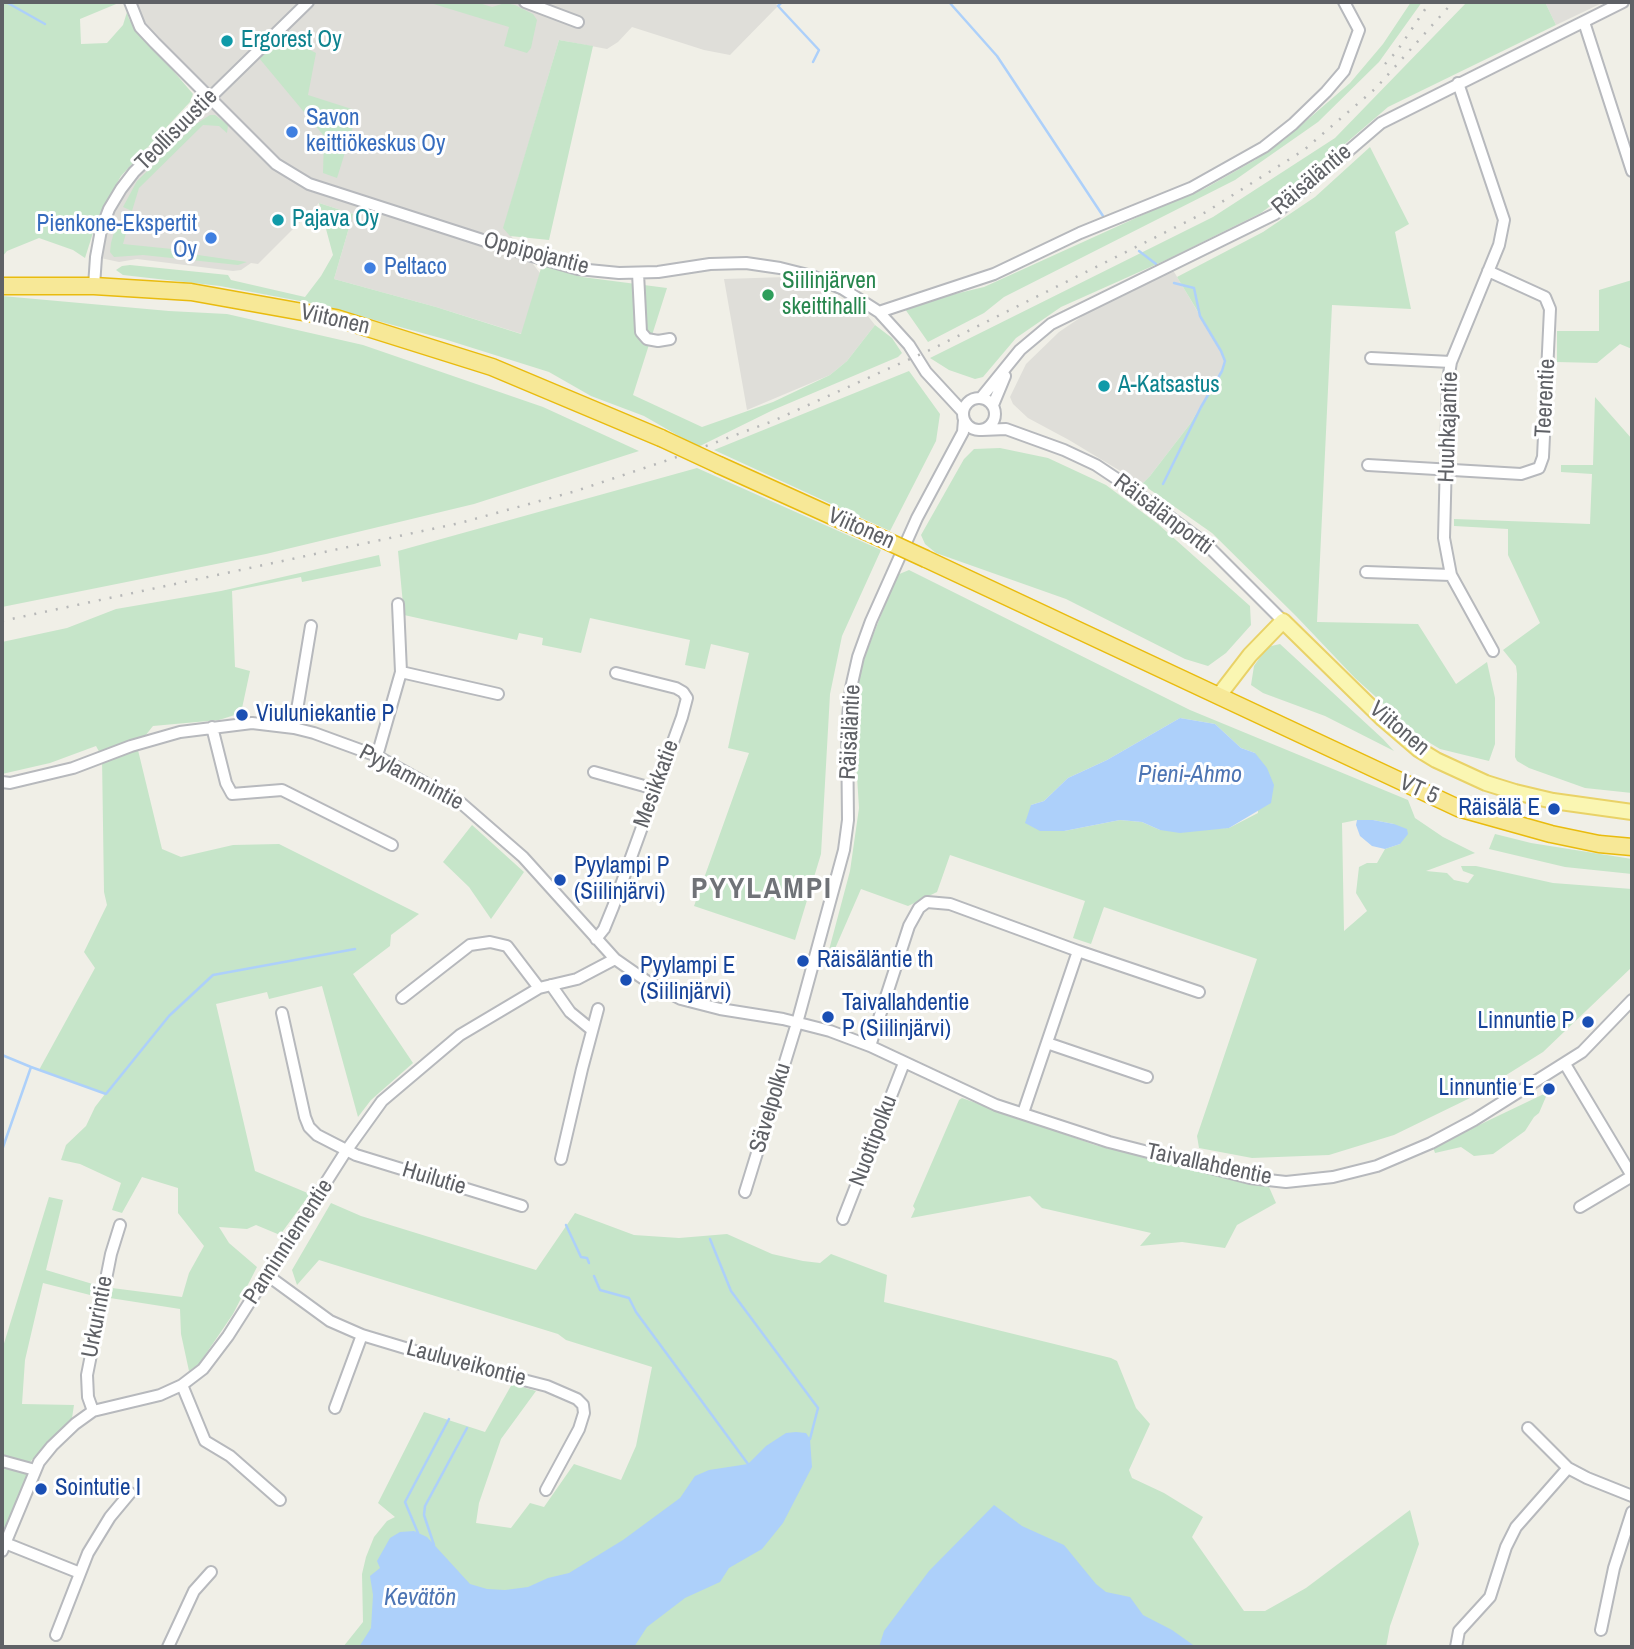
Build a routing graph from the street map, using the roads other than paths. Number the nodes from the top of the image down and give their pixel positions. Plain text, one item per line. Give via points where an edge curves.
1 (130, 2) edge
2 (308, 2) edge
3 (525, 2) edge
4 (1344, 2) edge
5 (1623, 2) edge
6 (578, 22) dead end
7 (1584, 22) junction
8 (1458, 83) junction
9 (210, 99) junction
10 (1632, 172) edge
11 (1488, 271) junction
12 (638, 273) junction
13 (2, 286) edge
14 (94, 286) junction
15 (878, 312) junction
16 (670, 339) dead end
17 (1371, 358) dead end
18 (1451, 362) junction
19 (1009, 367) junction
20 (939, 388) junction
21 (978, 398) junction
22 (994, 408) junction
23 (963, 416) junction
24 (979, 430) junction
25 (1025, 436) junction
26 (951, 456) junction
27 (1368, 465) dead end
28 (1447, 470) junction
29 (1366, 572) dead end
30 (1451, 575) junction
31 (398, 604) dead end
32 (1283, 621) junction
33 (312, 626) dead end
34 (1493, 651) dead end
35 (401, 672) junction
36 (616, 673) dead end
37 (498, 694) dead end
38 (1220, 694) junction
39 (212, 727) junction
40 (294, 728) junction
41 (377, 756) junction
42 (594, 772) dead end
43 (2, 782) edge
44 (655, 789) junction
45 (1632, 812) edge
46 (392, 845) dead end
47 (1632, 847) edge
48 (596, 939) junction
49 (1078, 951) junction
50 (615, 958) junction
51 (551, 985) junction
52 (539, 988) junction
53 (1199, 992) dead end
54 (402, 998) dead end
55 (1632, 1000) edge
56 (598, 1009) dead end
57 (282, 1013) dead end
58 (797, 1023) junction
59 (592, 1030) junction
60 (1047, 1043) junction
61 (870, 1046) junction
62 (904, 1063) junction
63 (1565, 1064) junction
64 (1147, 1077) dead end
65 (1023, 1113) junction
66 (346, 1151) junction
67 (562, 1159) dead end
68 (1632, 1176) edge
69 (745, 1192) dead end
70 (522, 1206) dead end
71 (1580, 1207) dead end
72 (844, 1219) dead end
73 (120, 1225) dead end
74 (267, 1275) junction
75 (362, 1335) junction
76 (182, 1385) junction
77 (335, 1408) dead end
78 (93, 1411) junction
79 (1528, 1428) dead end
80 (2, 1461) edge
81 (1568, 1468) junction
82 (35, 1469) junction
83 (546, 1490) dead end
84 (130, 1493) dead end
85 (1632, 1496) edge
86 (280, 1500) dead end
87 (1632, 1512) edge
88 (4, 1547) edge
89 (211, 1572) dead end
90 (80, 1573) junction
91 (1601, 1630) dead end
92 (56, 1635) dead end
93 (168, 1647) edge
94 (1456, 1647) edge

1 - 9 street, Oppipojantie via 140,27
2 - 9 street, Teollisuustie
3 - 6 street
4 - 15 street via 1359,30 1344,71 1264,146 1191,188 994,274
5 - 7 street, Räisäläntie
7 - 8 street, Räisäläntie
7 - 10 street
8 - 11 street, Huuhkajantie via 1504,220
8 - 19 street, Räisäläntie via 1381,123 1275,214 1051,324 1020,350
9 - 12 street, Oppipojantie via 276,164 320,188 578,269
9 - 14 street, Teollisuustie via 121,189 102,230
11 - 18 street, Huuhkajantie
11 - 28 street, Teerentie via 1545,297 1550,309 1543,457 1539,468 1531,472
12 - 15 street, Oppipojantie via 732,263 780,268 843,289
12 - 16 street via 641,332 647,339
13 - 14 highway, Viitonen
14 - 38 highway, Viitonen, bridge via 191,292 337,318 492,367 661,438
15 - 20 street, Oppipojantie
17 - 18 street
18 - 28 street, Huuhkajantie
19 - 21 street, Räisäläntie
19 - 22 street
20 - 21 street
20 - 23 street, Oppipojantie
21 - 22 street
21 - 23 street via 967,403
22 - 24 street via 994,420
22 - 25 street
23 - 24 street via 971,428
23 - 26 street via 963,432
24 - 25 street via 1006,429
24 - 26 street via 967,435
25 - 32 street, Räisälänportti via 1096,465 1129,487 1206,544
26 - 58 street, Räisäläntie via 917,518 858,657 847,726 844,850
27 - 28 street
28 - 30 street, Huuhkajantie via 1444,538
29 - 30 street
30 - 34 street, Huuhkajantie
31 - 35 street
32 - 38 main road
32 - 45 main road, Viitonen via 1383,719 1436,760 1515,793
33 - 40 street
35 - 37 street
35 - 41 street
36 - 44 street, Mesikkatie via 676,688 687,698
38 - 47 highway, VT 5 via 1458,808 1552,834
39 - 40 street, Pyylammintie via 252,723
39 - 43 street, Pyylammintie via 165,735 73,768
39 - 46 street via 232,794 282,790
40 - 41 street, Pyylammintie
41 - 48 street, Pyylammintie via 447,794 485,822
42 - 44 street
44 - 48 street, Mesikkatie via 604,929
48 - 50 street, Pyylammintie
49 - 53 street
49 - 60 street
49 - 61 street via 950,904 927,902 909,926
50 - 51 street, Panninniementie via 577,979
50 - 58 street, Pyylammintie via 681,999
51 - 52 street, Panninniementie
51 - 59 street via 570,1012
52 - 54 street via 506,946 490,942 470,946
52 - 66 street, Panninniementie via 460,1035 382,1101
55 - 63 street, Taivallahdentie
56 - 59 street
57 - 66 street, Huilutie via 306,1122 317,1135
58 - 61 street, Taivallahdentie
58 - 69 street, Sävelpolku
59 - 67 street
60 - 64 street
60 - 65 street
61 - 62 street, Taivallahdentie
62 - 65 street, Taivallahdentie
62 - 72 street, Nuottipolku
63 - 65 street, Taivallahdentie via 1474,1120 1403,1156 1333,1177 1286,1182 1173,1159
63 - 68 street
66 - 70 street, Huilutie
66 - 74 street, Panninniementie
68 - 71 street
73 - 78 street, Urkurintie via 87,1374
74 - 75 street, Lauluveikontie via 331,1321
74 - 76 street, Panninniementie via 203,1369
75 - 77 street
75 - 83 street, Lauluveikontie via 567,1392 581,1402 584,1413 579,1429
76 - 78 street, Panninniementie
76 - 86 street via 205,1441 230,1456
78 - 82 street, Panninniementie via 52,1446
79 - 81 street
80 - 82 street
81 - 85 street
81 - 94 street via 1516,1527 1490,1597 1460,1631
82 - 88 street, Panninniementie
84 - 90 street via 96,1539
87 - 91 street
88 - 90 street
89 - 93 street via 194,1591
90 - 92 street

